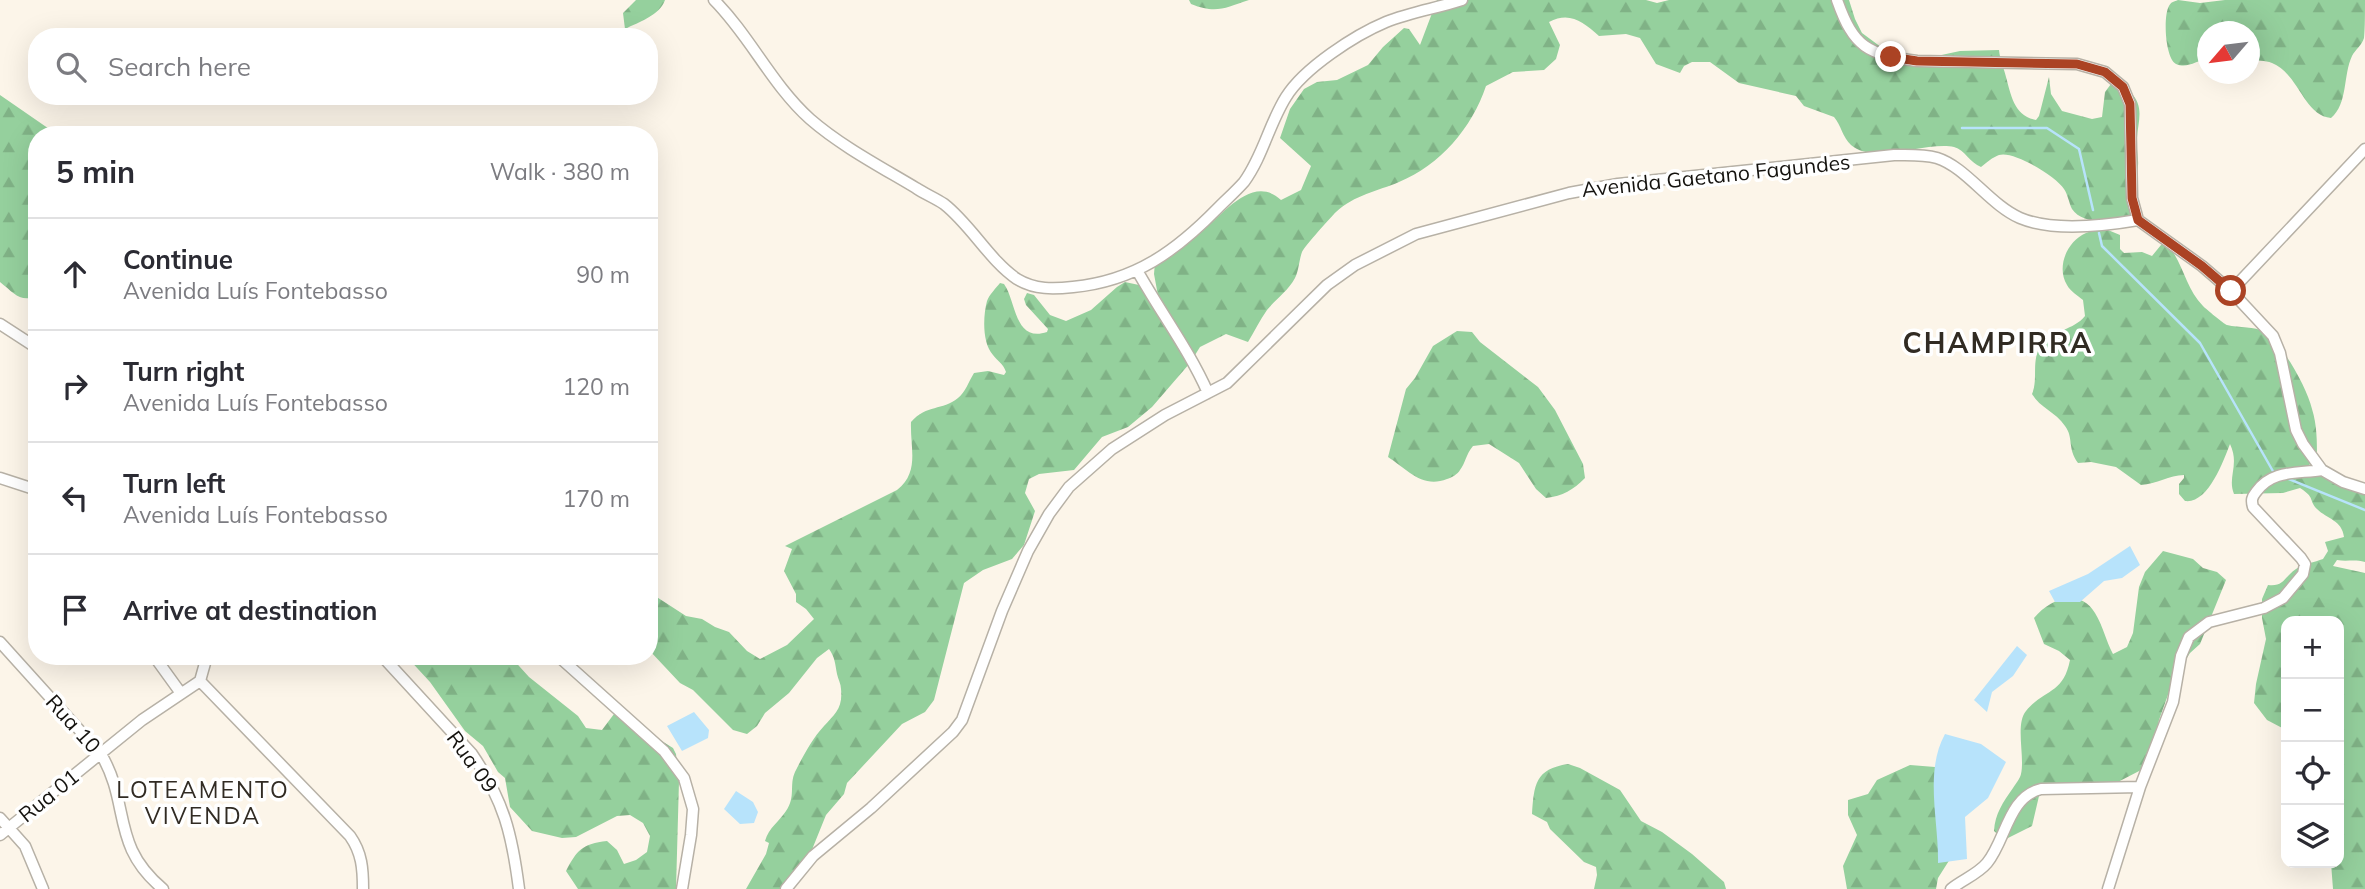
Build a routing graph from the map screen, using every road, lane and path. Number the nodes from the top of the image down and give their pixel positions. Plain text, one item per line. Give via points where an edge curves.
1 (714, 0) edge
2 (1462, 0) edge
3 (1837, 0) edge
4 (2365, 149) edge
5 (2138, 220) junction
6 (1138, 271) junction
7 (2231, 291) junction
8 (0, 324) edge
9 (28, 342) edge
10 (1208, 393) junction
11 (2322, 470) junction
12 (0, 478) edge
13 (28, 487) edge
14 (2365, 489) edge
15 (0, 642) edge
16 (160, 665) edge
17 (204, 665) edge
18 (390, 665) edge
19 (568, 665) edge
20 (200, 681) junction
21 (180, 692) junction
22 (101, 754) junction
23 (2140, 787) junction
24 (0, 818) edge
25 (10, 827) junction
26 (0, 835) edge
27 (43, 889) edge
28 (163, 889) edge
29 (363, 889) edge
30 (519, 889) edge
31 (681, 889) edge
32 (786, 889) edge
33 (1951, 889) edge
34 (2108, 889) edge

1 - 6 street via 809,118 941,202 1017,279 1054,289 1086,286
2 - 6 street via 1387,22 1309,71 1284,100 1244,181 1175,248
3 - 5 street via 1859,42 1891,57 2077,64 2105,72 2123,87 2130,104 2132,198
4 - 7 street
5 - 7 street
5 - 10 street, Avenida Gaetano Fagundes via 2068,226 2021,219 1948,163 1912,155 1618,184 1569,193 1416,234 1355,265 1327,285 1227,383
6 - 10 street via 1196,365
7 - 11 street via 2273,336 2296,430
8 - 9 street
10 - 32 street, Avenida Gaetano Fagundes via 1112,449 1069,487 1028,551 953,732 813,856
11 - 14 street
11 - 23 street via 2274,476 2254,494 2253,507 2301,558 2303,574 2283,598 2209,622 2189,637 2172,702
12 - 13 street
15 - 22 street, Rua 10
16 - 21 street
17 - 20 street
18 - 30 street, Rua 09 via 483,770 505,813
19 - 31 street via 664,751 684,778 693,808
20 - 21 street, Rua 01
20 - 29 street via 350,835 363,863
21 - 22 street, Rua 01
22 - 25 street, Rua 01
22 - 28 street, Rua 10 via 118,794 130,850 142,870
23 - 33 street via 2030,793 2004,828 1989,861
23 - 34 street
24 - 25 street
25 - 26 street, Rua 01
25 - 27 street via 25,846

